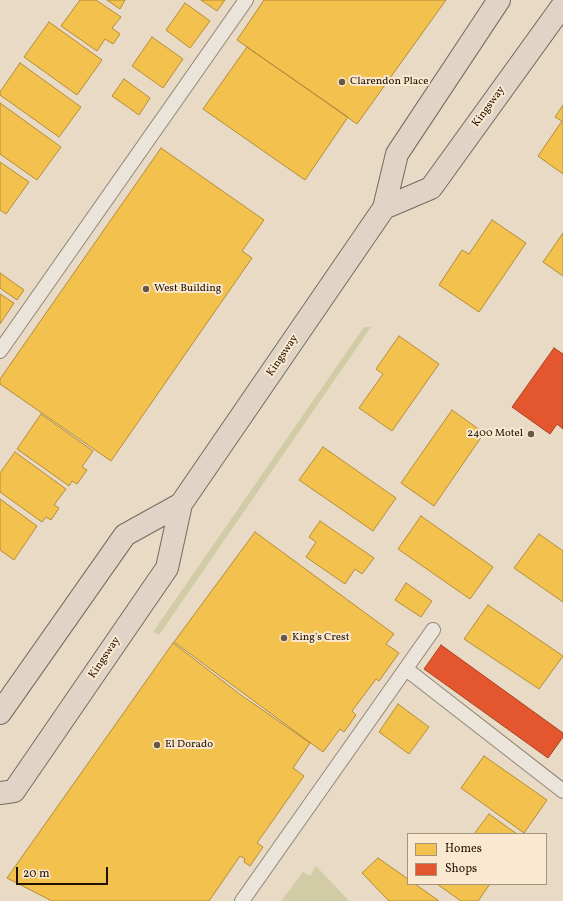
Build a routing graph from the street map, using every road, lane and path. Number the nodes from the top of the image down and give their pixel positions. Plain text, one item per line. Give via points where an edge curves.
1 (246, 0) edge
2 (499, 0) edge
3 (563, 4) edge
4 (384, 208) junction
5 (0, 351) edge
6 (181, 504) junction
7 (433, 630) dead end
8 (406, 669) junction
9 (0, 713) edge
10 (563, 791) edge
11 (0, 793) edge
12 (242, 901) edge

1 - 5 lane
2 - 4 main road, Kingsway via 397,154
3 - 4 main road, Kingsway via 431,188
4 - 6 main road, Kingsway
6 - 9 main road, Kingsway via 125,535
6 - 11 main road, Kingsway via 167,568 14,791
7 - 8 lane
8 - 10 lane
8 - 12 lane

